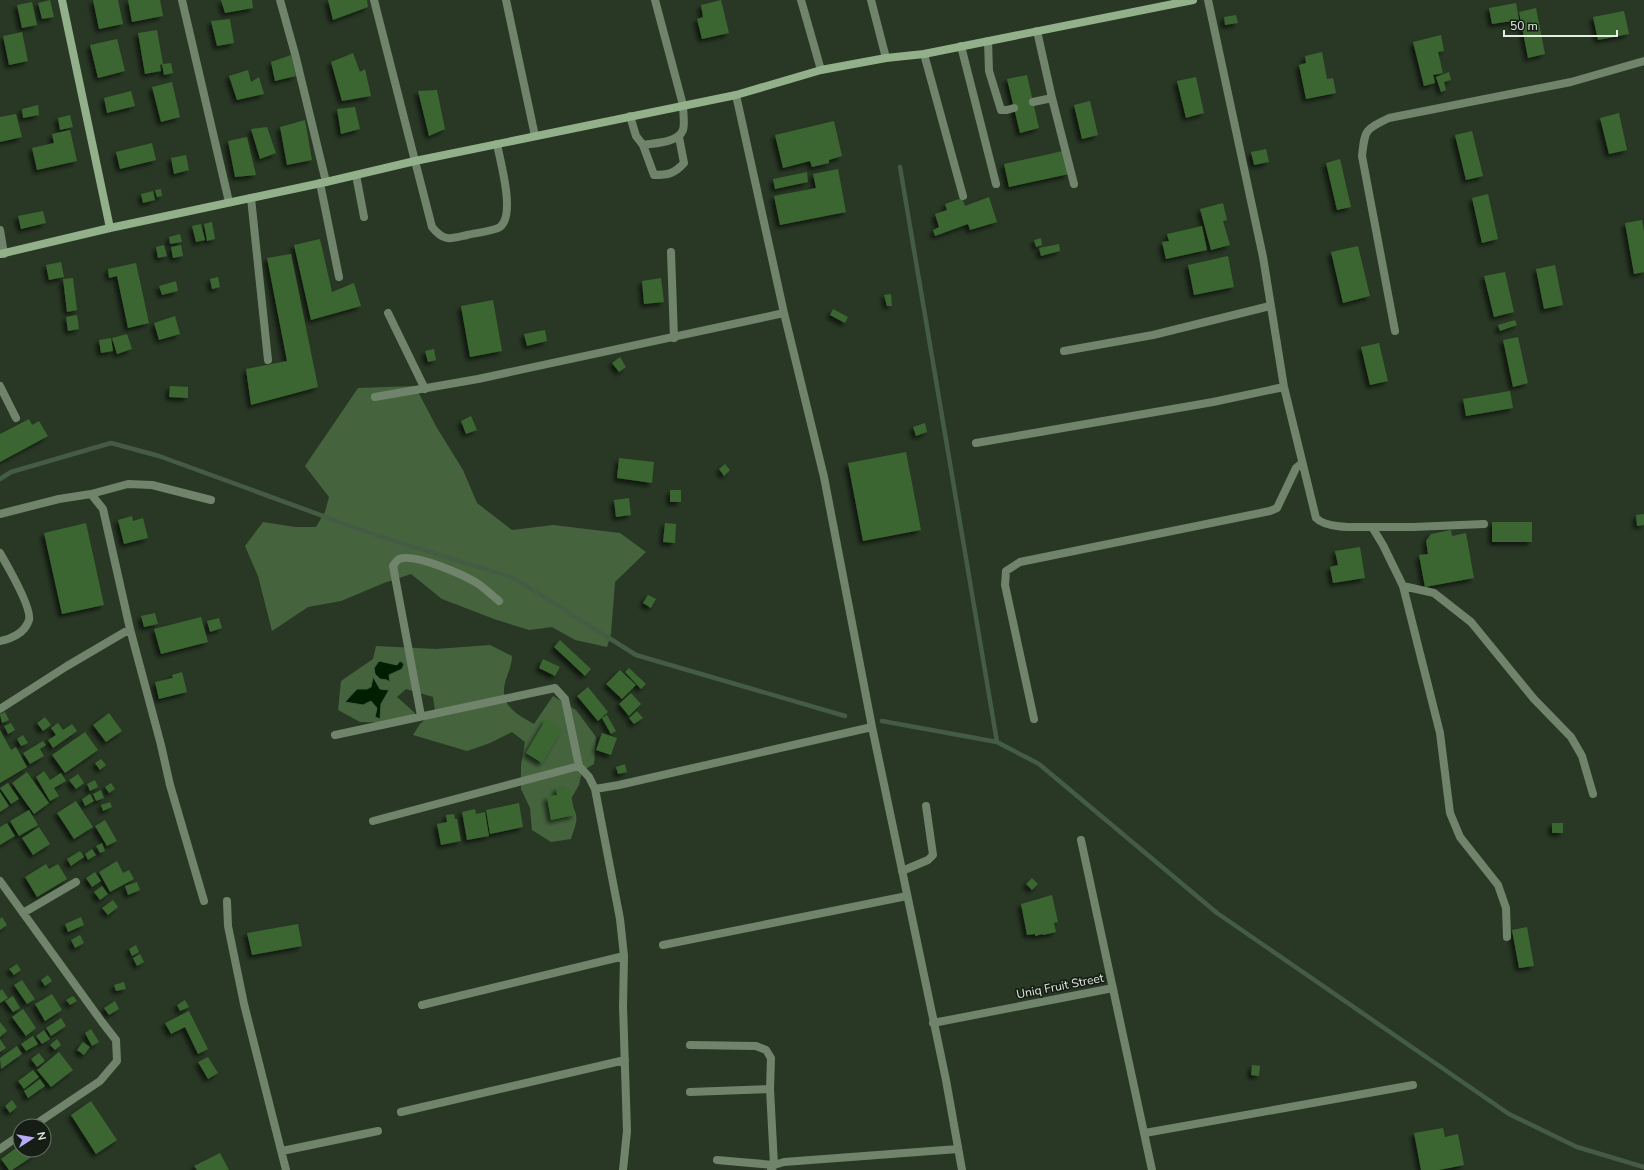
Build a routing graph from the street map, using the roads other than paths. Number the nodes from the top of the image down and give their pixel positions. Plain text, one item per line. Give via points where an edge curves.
1 (62, 0) edge
2 (182, 0) edge
3 (280, 0) edge
4 (374, 0) edge
5 (506, 0) edge
6 (655, 0) edge
7 (801, 0) edge
8 (871, 0) edge
9 (1193, 0) edge
10 (1208, 0) edge
11 (1037, 31) junction
12 (988, 41) junction
13 (961, 46) junction
14 (924, 54) junction
15 (886, 58) junction
16 (1644, 61) edge
17 (821, 70) junction
18 (736, 95) junction
19 (1052, 98) junction
20 (1033, 102) dead end
21 (683, 105) junction
22 (1014, 108) dead end
23 (630, 116) junction
24 (535, 136) junction
25 (679, 137) junction
26 (497, 144) junction
27 (642, 145) junction
28 (415, 161) junction
29 (356, 175) junction
30 (323, 183) junction
31 (996, 184) dead end
32 (1074, 184) dead end
33 (963, 196) dead end
34 (251, 198) junction
35 (229, 202) junction
36 (364, 217) dead end
37 (110, 228) junction
38 (0, 230) edge
39 (671, 252) dead end
40 (2, 254) edge
41 (339, 277) dead end
42 (1270, 306) junction
43 (784, 312) junction
44 (388, 313) dead end
45 (1395, 331) dead end
46 (674, 338) junction
47 (1064, 351) dead end
48 (268, 360) dead end
49 (0, 386) edge
50 (1284, 387) junction
51 (425, 389) junction
52 (375, 397) dead end
53 (16, 418) dead end
54 (976, 442) dead end
55 (1302, 463) junction
56 (91, 494) junction
57 (211, 500) dead end
58 (0, 514) edge
59 (1484, 524) dead end
60 (1372, 527) junction
61 (0, 553) edge
62 (2, 562) edge
63 (1403, 586) junction
64 (498, 600) dead end
65 (130, 629) junction
66 (0, 641) edge
67 (0, 709) edge
68 (422, 716) junction
69 (1034, 718) dead end
70 (872, 727) junction
71 (335, 735) dead end
72 (579, 766) junction
73 (595, 789) junction
74 (1593, 794) dead end
75 (926, 806) dead end
76 (373, 821) dead end
77 (1081, 840) dead end
78 (902, 871) junction
79 (0, 881) edge
80 (76, 882) dead end
81 (907, 896) junction
82 (204, 901) dead end
83 (228, 901) dead end
84 (23, 913) junction
85 (1507, 938) dead end
86 (663, 945) dead end
87 (624, 956) junction
88 (1113, 988) junction
89 (422, 1005) dead end
90 (933, 1022) junction
91 (690, 1045) dead end
92 (625, 1060) junction
93 (1413, 1084) dead end
94 (770, 1089) junction
95 (690, 1092) dead end
96 (401, 1112) dead end
97 (45, 1118) edge
98 (378, 1131) dead end
99 (1145, 1133) junction
100 (12, 1141) edge
101 (0, 1149) edge
102 (958, 1149) junction
103 (282, 1151) junction
104 (717, 1160) dead end
105 (773, 1168) edge
106 (286, 1170) edge
107 (623, 1170) edge
108 (962, 1170) edge
109 (1152, 1170) edge

1 - 37 street
2 - 35 street
3 - 30 street via 296,54
4 - 28 street
5 - 24 street
6 - 21 street
7 - 17 street
8 - 15 street
9 - 11 street
10 - 42 street via 1263,257
11 - 12 street
11 - 19 street
12 - 13 street
12 - 22 street via 990,71 1001,110
13 - 14 street
13 - 31 street
14 - 15 street
14 - 33 street
15 - 17 street
16 - 45 street via 1571,82 1389,118 1371,126 1364,136 1362,156
17 - 18 street
18 - 21 street
18 - 43 street
19 - 20 street
19 - 32 street
21 - 23 street
21 - 25 street via 683,130
23 - 24 street
23 - 27 street via 636,136
24 - 26 street
25 - 27 street
25 - 27 street via 684,163 677,171 668,174 654,175
26 - 28 street
26 - 28 street via 507,202 505,220 499,227 455,238 446,239 438,235 432,227
28 - 29 street
29 - 30 street
29 - 36 street
30 - 34 street
30 - 41 street
34 - 35 street
34 - 48 street
35 - 37 street
37 - 40 street
38 - 40 street
39 - 46 street
42 - 47 street via 1153,335
42 - 50 street
43 - 46 street
43 - 70 street via 824,477
44 - 51 street
46 - 51 street
49 - 53 street
50 - 54 street via 1213,402
50 - 55 street
51 - 52 street
55 - 60 street via 1316,518 1336,526
55 - 69 street via 1293,473 1277,508 1270,511 1020,562 1006,571 1005,585
56 - 57 street via 128,484 152,485
56 - 58 street via 13,509
56 - 65 street via 103,509
59 - 60 street
60 - 63 street
61 - 62 street
62 - 66 street via 28,610 29,620 24,629 11,639
63 - 74 street via 1434,593 1471,622 1534,699 1571,737 1582,756
63 - 85 street via 1440,733 1450,813 1460,838 1498,885 1506,908
64 - 68 street via 459,572 414,558 396,561 393,566
65 - 67 street
65 - 82 street via 170,785
68 - 71 street
68 - 72 street via 555,688 565,699
70 - 73 street
70 - 78 street
72 - 73 street
72 - 76 street
73 - 87 street via 620,919
75 - 78 street via 933,856
77 - 88 street, Uniq Fruit Street
78 - 81 street
79 - 84 street
80 - 84 street
81 - 86 street
81 - 90 street
83 - 103 street via 228,926 244,1004
84 - 97 street via 116,1040 117,1061 100,1081
87 - 89 street
87 - 92 street
88 - 90 street, Uniq Fruit Street
88 - 99 street
90 - 102 street
91 - 94 street via 756,1046 766,1050 771,1058
92 - 96 street
92 - 107 street via 628,1131
93 - 99 street
94 - 95 street
94 - 105 street
98 - 103 street
99 - 109 street
100 - 101 street
102 - 105 street via 784,1162
102 - 108 street
103 - 106 street
104 - 105 street

